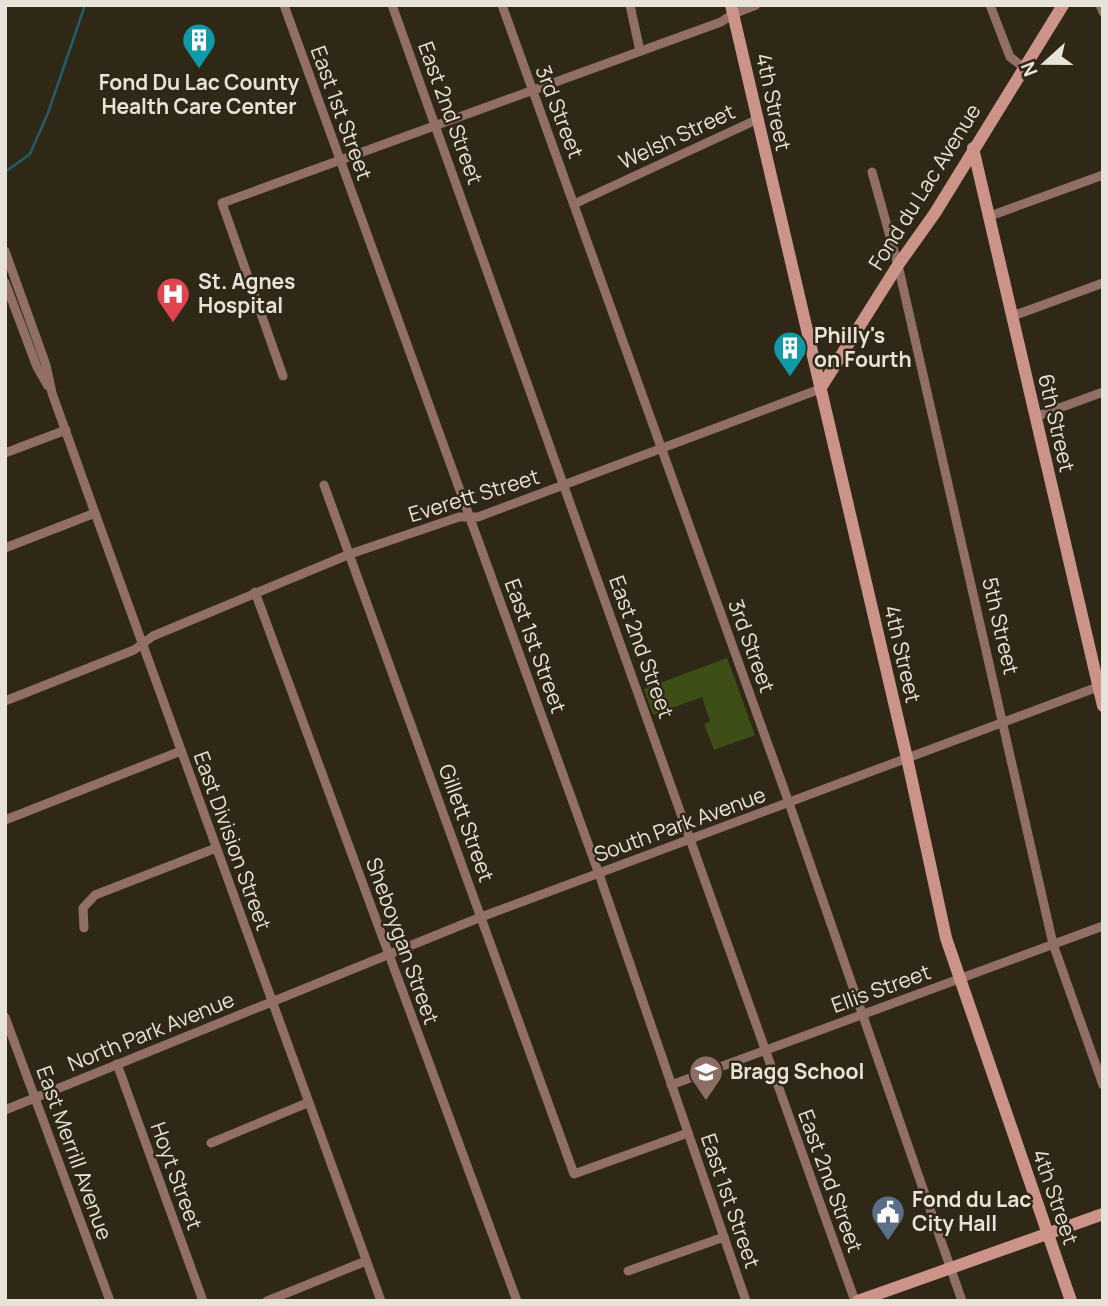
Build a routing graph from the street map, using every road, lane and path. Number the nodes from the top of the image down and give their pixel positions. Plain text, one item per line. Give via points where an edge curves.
1 (284, 5) edge
2 (392, 5) edge
3 (502, 5) edge
4 (630, 5) edge
5 (756, 5) edge
6 (990, 5) edge
7 (1063, 5) edge
8 (1100, 5) edge
9 (732, 10) edge
10 (1103, 12) edge
11 (640, 51) junction
12 (1023, 67) junction
13 (531, 91) junction
14 (756, 120) junction
15 (436, 126) junction
16 (973, 148) junction
17 (339, 159) junction
18 (872, 172) dead end
19 (1103, 175) edge
20 (574, 204) junction
21 (990, 216) junction
22 (5, 251) edge
23 (898, 265) junction
24 (5, 282) edge
25 (1103, 283) edge
26 (1013, 316) junction
27 (845, 350) junction
28 (811, 352) junction
29 (284, 376) dead end
30 (820, 389) junction
31 (1103, 392) edge
32 (52, 393) junction
33 (1035, 417) junction
34 (66, 430) junction
35 (662, 449) junction
36 (5, 453) edge
37 (324, 485) dead end
38 (565, 485) junction
39 (95, 513) junction
40 (469, 516) junction
41 (5, 548) edge
42 (350, 554) junction
43 (255, 592) junction
44 (142, 645) junction
45 (1100, 686) edge
46 (5, 701) edge
47 (1103, 706) edge
48 (1004, 723) junction
49 (181, 751) junction
50 (907, 758) junction
51 (789, 803) junction
52 (5, 820) edge
53 (691, 839) junction
54 (216, 848) junction
55 (598, 874) junction
56 (481, 917) junction
57 (1103, 926) edge
58 (83, 928) dead end
59 (1053, 944) junction
60 (389, 956) junction
61 (959, 979) junction
62 (272, 1002) junction
63 (861, 1015) junction
64 (5, 1017) edge
65 (765, 1051) junction
66 (117, 1064) junction
67 (671, 1085) junction
68 (1103, 1085) edge
69 (35, 1099) junction
70 (307, 1103) junction
71 (5, 1110) edge
72 (688, 1133) junction
73 (211, 1143) dead end
74 (1103, 1214) edge
75 (1048, 1235) junction
76 (724, 1237) junction
77 (366, 1261) junction
78 (950, 1268) junction
79 (628, 1271) dead end
80 (110, 1301) edge
81 (203, 1301) edge
82 (267, 1301) edge
83 (381, 1301) edge
84 (517, 1301) edge
85 (746, 1301) edge
86 (857, 1301) edge
87 (962, 1301) edge
88 (1071, 1301) edge

1 - 17 street, East 1st Street
2 - 15 street, East 2nd Street
3 - 13 street, 3rd Street
4 - 11 street
5 - 9 street
6 - 12 street via 1010,57
7 - 12 street, Fond du Lac Avenue
8 - 10 street
9 - 11 street via 721,22
9 - 14 street, 4th Street
11 - 13 street
12 - 16 street, Fond du Lac Avenue
13 - 15 street
13 - 20 street, 3rd Street
14 - 20 street, Welsh Street
14 - 28 street, 4th Street
15 - 17 street
15 - 38 street, East 2nd Street
16 - 21 street, 6th Street
16 - 23 street, Fond du Lac Avenue
17 - 29 street via 222,203
17 - 40 street, East 1st Street
18 - 23 street, 5th Street
19 - 21 street
20 - 35 street, 3rd Street
21 - 26 street, 6th Street
22 - 32 street, East Division Street
23 - 27 street, Fond du Lac Avenue
23 - 48 street, 5th Street
24 - 32 street, East Division Street via 37,368
25 - 26 street
26 - 33 street, 6th Street
27 - 28 street via 827,359
27 - 30 street, Fond du Lac Avenue
28 - 30 street, 4th Street
30 - 35 street, Everett Street
30 - 50 street, 4th Street
31 - 33 street
32 - 34 street, East Division Street
33 - 45 street, 6th Street
34 - 36 street
34 - 39 street, East Division Street
35 - 38 street, Everett Street
35 - 51 street, 3rd Street
37 - 42 street, Gillett Street
38 - 40 street, Everett Street via 478,517
38 - 53 street, East 2nd Street
39 - 41 street
39 - 44 street, East Division Street
40 - 42 street, Everett Street
40 - 55 street, East 1st Street
42 - 43 street, Everett Street
42 - 56 street, Gillett Street
43 - 44 street, Everett Street
43 - 60 street, Sheboygan Street
44 - 46 street, Everett Street
44 - 49 street, East Division Street
45 - 47 street, 6th Street
45 - 48 street, South Park Avenue
48 - 50 street, South Park Avenue
48 - 59 street, 5th Street
49 - 52 street
49 - 54 street, East Division Street
50 - 51 street, South Park Avenue
50 - 61 street, 4th Street
51 - 53 street, South Park Avenue
51 - 63 street, 3rd Street
53 - 55 street, South Park Avenue
53 - 65 street, East 2nd Street
54 - 58 street via 94,895 83,908
54 - 62 street, East Division Street
55 - 56 street, South Park Avenue
55 - 67 street, East 1st Street
56 - 60 street, South Park Avenue
56 - 72 street, Gillett Street via 574,1174
57 - 59 street, Ellis Street
59 - 61 street, Ellis Street
59 - 68 street, 5th Street
60 - 62 street, South Park Avenue
60 - 84 street, Sheboygan Street
61 - 63 street, Ellis Street
61 - 75 street, 4th Street
62 - 66 street, North Park Avenue
62 - 70 street, East Division Street
63 - 65 street, Ellis Street
63 - 78 street, 3rd Street
64 - 69 street, East Merrill Avenue
65 - 67 street, Ellis Street
65 - 86 street, East 2nd Street
66 - 69 street, North Park Avenue
66 - 81 street, Hoyt Street
67 - 72 street, East 1st Street
69 - 71 street, North Park Avenue
69 - 80 street, East Merrill Avenue
70 - 73 street
70 - 77 street, East Division Street
72 - 76 street, East 1st Street
74 - 75 street
75 - 78 street
75 - 88 street, 4th Street
76 - 79 street
76 - 85 street, East 1st Street
77 - 82 street
77 - 83 street, East Division Street
78 - 86 street
78 - 87 street, 3rd Street

